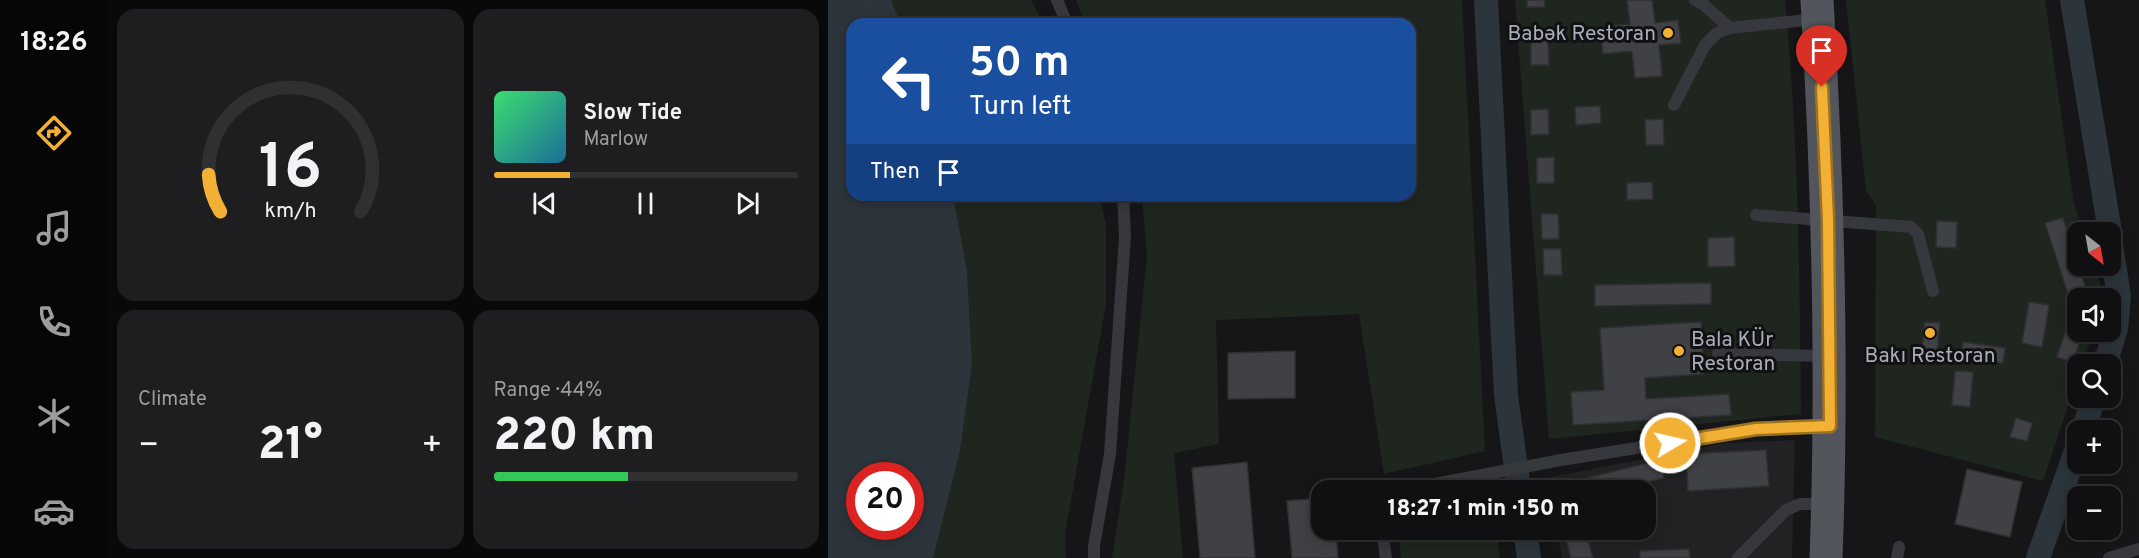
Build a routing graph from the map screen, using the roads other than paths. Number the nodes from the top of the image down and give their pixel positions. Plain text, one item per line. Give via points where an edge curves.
1 (1057, 0) edge
2 (1695, 0) edge
3 (1817, 10) edge
4 (1064, 18) edge
5 (1730, 28) junction
6 (1674, 105) dead end
7 (1123, 201) edge
8 (1756, 215) dead end
9 (1828, 220) junction
10 (1933, 291) dead end
11 (1718, 354) dead end
12 (1830, 356) junction
13 (1830, 426) junction
14 (1455, 480) edge
15 (1828, 504) junction
16 (1383, 540) edge
17 (2139, 549) edge
18 (1094, 558) edge
19 (1386, 558) edge
20 (1738, 558) edge
21 (1826, 558) edge
22 (2109, 558) edge

1 - 4 lane
2 - 5 lane
3 - 5 lane
3 - 9 main road
5 - 6 lane via 1705,45
7 - 18 lane via 1125,236 1110,454
8 - 9 lane
9 - 10 lane via 1911,227 1918,234
9 - 12 main road
11 - 12 lane
12 - 13 main road
13 - 14 lane via 1756,429
13 - 15 main road
15 - 20 lane via 1800,504 1786,510
15 - 21 main road
16 - 19 lane
17 - 22 lane

